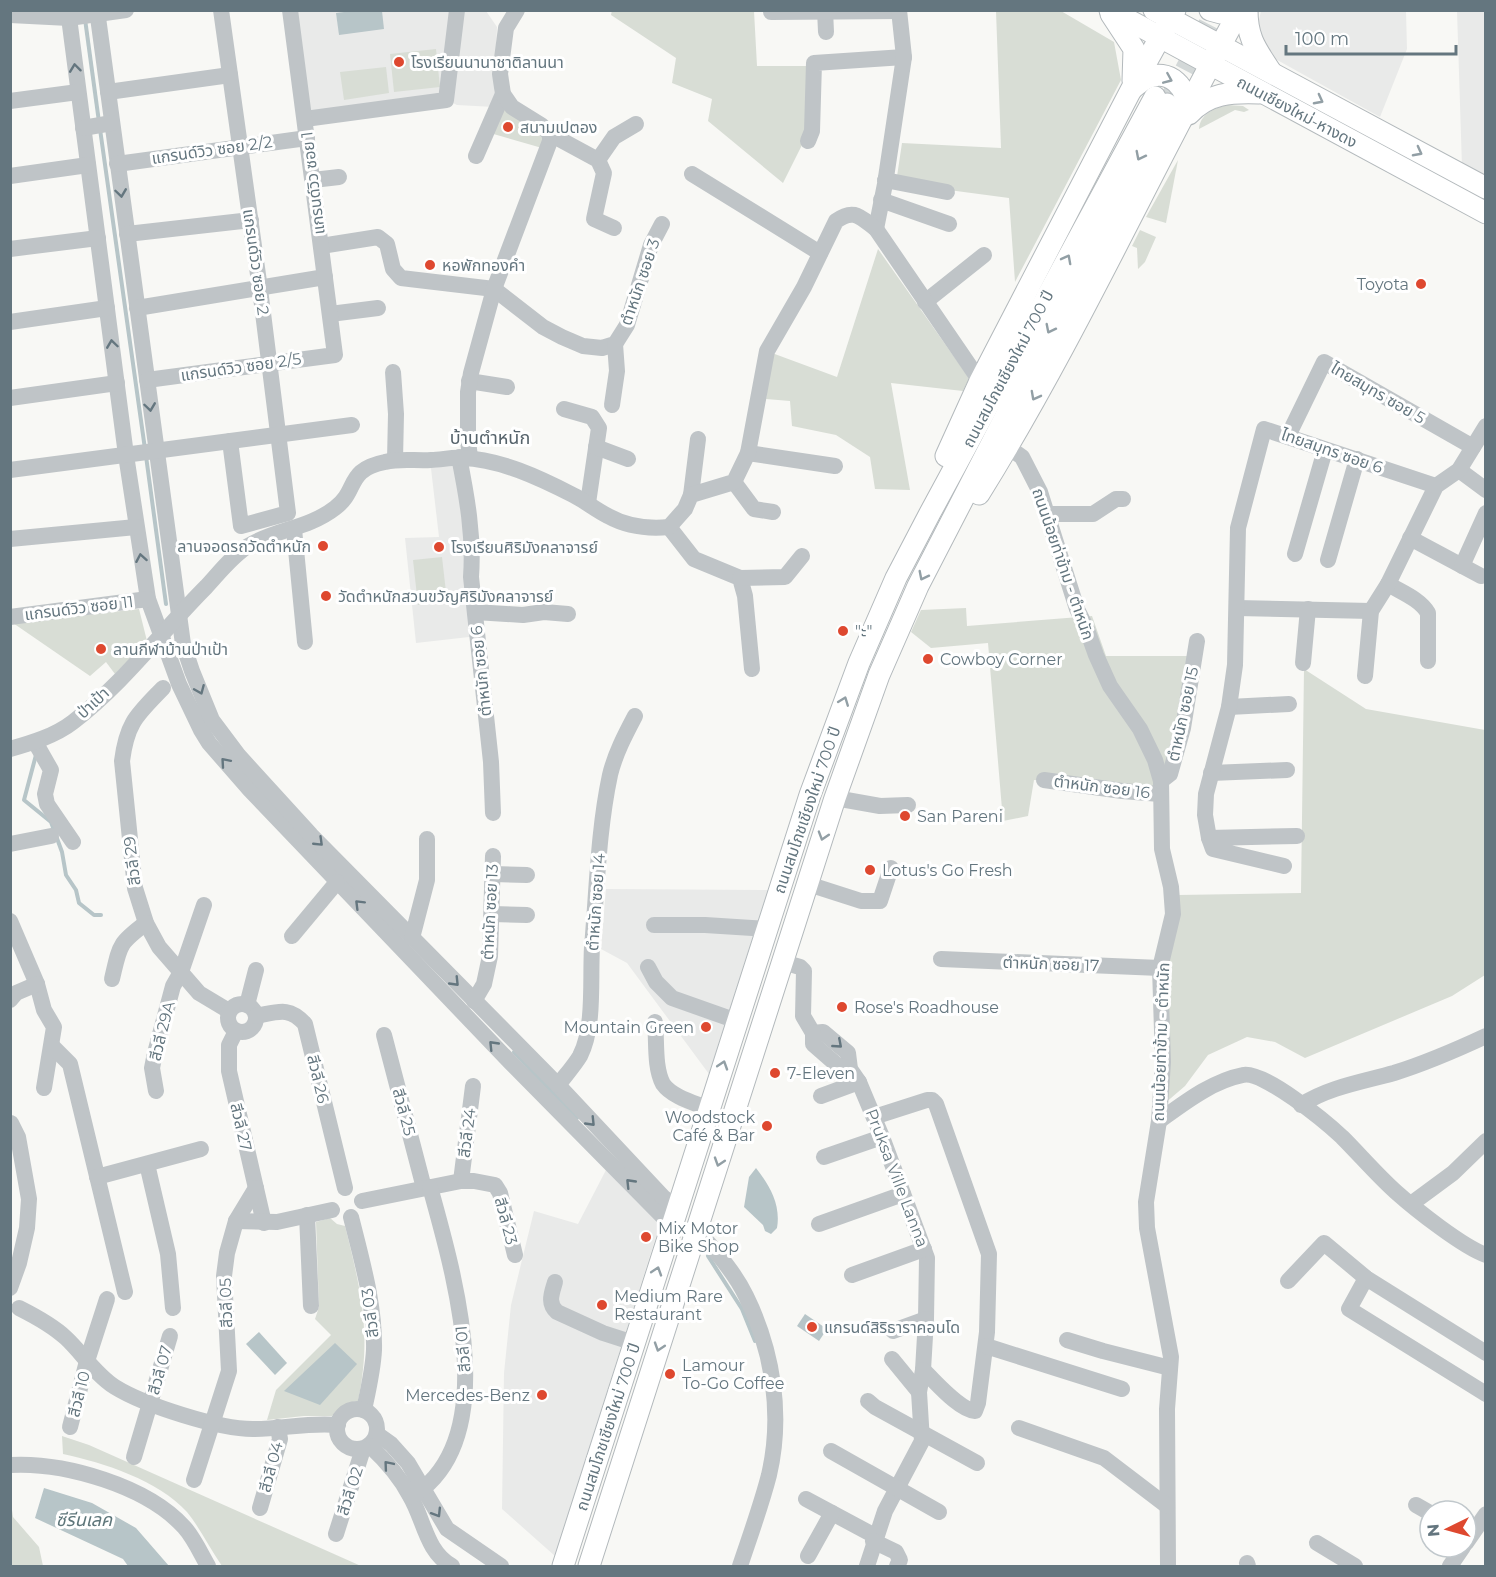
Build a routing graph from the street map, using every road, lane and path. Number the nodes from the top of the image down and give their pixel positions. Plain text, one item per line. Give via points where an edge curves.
1 (126, 10) edge
2 (221, 10) edge
3 (290, 10) edge
4 (457, 10) edge
5 (517, 10) edge
6 (1109, 10) edge
7 (1210, 10) edge
8 (1232, 10) edge
9 (1240, 10) edge
10 (1247, 10) edge
11 (825, 11) edge
12 (899, 11) edge
13 (771, 12) dead end
14 (95, 13) edge
15 (1167, 13) edge
16 (10, 15) edge
17 (71, 15) edge
18 (826, 32) dead end
19 (1161, 39) junction
20 (1216, 56) junction
21 (904, 57) junction
22 (230, 75) junction
23 (1267, 84) junction
24 (1131, 90) junction
25 (78, 92) junction
26 (108, 92) junction
27 (503, 94) junction
28 (10, 101) edge
29 (1184, 117) junction
30 (305, 119) junction
31 (636, 124) dead end
32 (97, 126) junction
33 (550, 134) junction
34 (307, 138) junction
35 (808, 141) dead end
36 (240, 146) junction
37 (476, 156) dead end
38 (598, 160) junction
39 (117, 164) junction
40 (88, 165) junction
41 (692, 174) dead end
42 (10, 176) edge
43 (339, 177) dead end
44 (313, 180) junction
45 (885, 180) junction
46 (1485, 188) edge
47 (947, 192) dead end
48 (881, 200) junction
49 (1485, 213) edge
50 (251, 220) junction
51 (662, 224) dead end
52 (949, 224) dead end
53 (614, 228) dead end
54 (876, 229) junction
55 (127, 234) junction
56 (98, 238) junction
57 (321, 246) junction
58 (10, 249) edge
59 (820, 253) junction
60 (984, 255) dead end
61 (325, 277) junction
62 (260, 289) junction
63 (494, 289) junction
64 (926, 302) junction
65 (107, 308) junction
66 (137, 308) junction
67 (378, 308) dead end
68 (330, 314) junction
69 (10, 322) edge
70 (615, 344) junction
71 (335, 355) joint
72 (269, 364) junction
73 (393, 372) dead end
74 (147, 380) junction
75 (469, 381) junction
76 (980, 381) junction
77 (117, 383) junction
78 (507, 387) dead end
79 (10, 398) edge
80 (612, 405) dead end
81 (564, 408) dead end
82 (352, 425) dead end
83 (1485, 426) edge
84 (278, 435) junction
85 (1288, 436) junction
86 (698, 439) dead end
87 (230, 441) junction
88 (596, 447) junction
89 (1008, 447) junction
90 (1473, 447) junction
91 (1325, 450) junction
92 (141, 453) junction
93 (748, 453) junction
94 (464, 458) junction
95 (628, 459) dead end
96 (1357, 459) junction
97 (395, 460) junction
98 (835, 466) dead end
99 (10, 470) edge
100 (1459, 470) junction
101 (734, 482) junction
102 (1436, 486) junction
103 (1485, 490) edge
104 (691, 495) junction
105 (1123, 499) dead end
106 (588, 503) junction
107 (772, 512) dead end
108 (930, 513) junction
109 (1485, 513) edge
110 (1046, 514) junction
111 (291, 521) junction
112 (950, 524) junction
113 (136, 527) junction
114 (669, 527) junction
115 (1410, 538) junction
116 (10, 539) edge
117 (1295, 554) dead end
118 (802, 556) dead end
119 (1328, 560) dead end
120 (1462, 566) junction
121 (1481, 576) dead end
122 (740, 578) junction
123 (1388, 584) junction
124 (148, 599) junction
125 (1238, 608) junction
126 (1308, 609) junction
127 (1371, 611) junction
128 (475, 612) junction
129 (179, 614) junction
130 (568, 614) dead end
131 (10, 616) edge
132 (161, 635) junction
133 (1197, 641) dead end
134 (305, 642) dead end
135 (1428, 661) dead end
136 (1303, 663) dead end
137 (752, 669) dead end
138 (1365, 676) dead end
139 (163, 688) dead end
140 (1289, 704) dead end
141 (1229, 707) junction
142 (635, 716) dead end
143 (35, 742) junction
144 (10, 749) edge
145 (1287, 770) dead end
146 (1211, 773) junction
147 (1044, 780) dead end
148 (1161, 788) junction
149 (835, 798) junction
150 (908, 805) dead end
151 (493, 813) dead end
152 (51, 836) dead end
153 (1297, 836) dead end
154 (1209, 838) junction
155 (427, 839) dead end
156 (72, 842) dead end
157 (10, 844) edge
158 (493, 856) dead end
159 (1284, 866) dead end
160 (891, 868) dead end
161 (493, 874) junction
162 (527, 875) dead end
163 (337, 882) junction
164 (808, 884) junction
165 (204, 905) dead end
166 (492, 914) junction
167 (527, 915) dead end
168 (10, 921) edge
169 (146, 923) junction
170 (654, 926) dead end
171 (767, 929) junction
172 (292, 936) dead end
173 (412, 946) junction
174 (941, 959) dead end
175 (783, 962) junction
176 (648, 967) dead end
177 (1160, 968) junction
178 (256, 969) dead end
179 (182, 972) junction
180 (111, 979) dead end
181 (37, 984) junction
182 (10, 1000) edge
183 (474, 1001) junction
184 (251, 1010) junction
185 (229, 1011) junction
186 (737, 1021) junction
187 (655, 1022) dead end
188 (236, 1031) junction
189 (384, 1035) dead end
190 (1485, 1036) edge
191 (52, 1046) junction
192 (854, 1075) junction
193 (558, 1085) junction
194 (473, 1086) dead end
195 (44, 1088) dead end
196 (156, 1091) dead end
197 (821, 1096) dead end
198 (1301, 1105) junction
199 (709, 1108) junction
200 (874, 1117) junction
201 (1159, 1120) junction
202 (11, 1123) edge
203 (882, 1137) junction
204 (1485, 1142) edge
205 (201, 1149) dead end
206 (824, 1157) dead end
207 (147, 1164) junction
208 (97, 1177) junction
209 (461, 1181) junction
210 (427, 1187) junction
211 (256, 1188) junction
212 (345, 1188) junction
213 (903, 1194) junction
214 (362, 1201) junction
215 (1411, 1204) junction
216 (333, 1210) junction
217 (308, 1215) junction
218 (674, 1216) junction
219 (351, 1217) junction
220 (236, 1221) junction
221 (264, 1222) junction
222 (819, 1224) dead end
223 (697, 1230) junction
224 (924, 1250) junction
225 (515, 1255) dead end
226 (1485, 1255) edge
227 (852, 1275) dead end
228 (1366, 1278) junction
229 (1288, 1281) dead end
230 (555, 1282) dead end
231 (10, 1289) edge
232 (125, 1292) dead end
233 (107, 1299) dead end
234 (311, 1306) dead end
235 (173, 1308) dead end
236 (15, 1313) edge
237 (926, 1319) junction
238 (893, 1331) dead end
239 (170, 1336) dead end
240 (1067, 1340) dead end
241 (634, 1344) junction
242 (986, 1346) junction
243 (1485, 1353) edge
244 (892, 1359) dead end
245 (87, 1361) junction
246 (1170, 1368) junction
247 (923, 1370) junction
248 (1122, 1389) dead end
249 (919, 1392) junction
250 (1485, 1394) edge
251 (868, 1401) dead end
252 (150, 1404) junction
253 (364, 1410) junction
254 (212, 1422) junction
255 (338, 1425) junction
256 (70, 1427) dead end
257 (278, 1427) junction
258 (1019, 1428) dead end
259 (921, 1432) junction
260 (370, 1443) junction
261 (831, 1451) dead end
262 (134, 1457) dead end
263 (977, 1463) dead end
264 (10, 1465) edge
265 (194, 1480) dead end
266 (897, 1487) junction
267 (418, 1493) junction
268 (806, 1499) dead end
269 (1167, 1506) junction
270 (260, 1508) dead end
271 (939, 1512) dead end
272 (832, 1514) junction
273 (336, 1534) dead end
274 (874, 1538) junction
275 (1317, 1543) dead end
276 (808, 1556) dead end
277 (208, 1566) edge
278 (452, 1566) edge
279 (501, 1566) edge
280 (563, 1566) edge
281 (589, 1566) edge
282 (740, 1566) edge
283 (867, 1566) edge
284 (897, 1566) edge
285 (1168, 1566) edge
286 (1355, 1566) edge

1 - 14 street
2 - 22 street, แกรนด์วิว ซอย 2
3 - 30 street, แกรนด์วิว ซอย 1
4 - 30 street via 446,100
5 - 27 street via 506,28 500,74
6 - 19 main road, ถนนเชียงใหม่-หางดง
6 - 24 main road via 1134,49
7 - 8 main road
9 - 20 main road
10 - 23 main road via 1248,34
11 - 12 street
11 - 13 street
11 - 18 street
12 - 21 street
14 - 17 street
14 - 26 street
15 - 19 main road
15 - 20 main road, ถนนเชียงใหม่-หางดง
16 - 17 street
25 -> 17 street
19 - 20 main road, ถนนเชียงใหม่-หางดง
19 - 24 main road
20 - 23 main road, ถนนเชียงใหม่-หางดง
20 - 29 main road
21 - 35 street via 814,63 812,131
21 - 45 street
22 - 26 street
22 - 36 street, แกรนด์วิว ซอย 2
23 - 29 main road via 1216,96
23 -> 46 main road, ถนนเชียงใหม่-หางดง
23 - 49 main road, ถนนเชียงใหม่-หางดง
24 -> 29 main road via 1145,79 1167,76 1187,95
24 - 76 main road
25 - 28 street
25 - 32 street
26 - 32 street
27 - 33 street via 512,107
27 - 37 street
29 -> 89 main road
30 - 34 street, แกรนด์วิว ซอย 1
31 - 38 street via 614,137
32 - 39 street
32 - 40 street
33 - 38 street
33 - 63 street, ตำหนัก ซอย 6
34 - 36 street, แกรนด์วิว ซอย 2/2
34 - 44 street, แกรนด์วิว ซอย 1
36 - 39 street, แกรนด์วิว ซอย 2/2
36 - 50 street, แกรนด์วิว ซอย 2
38 - 53 street via 604,173 594,219
39 -> 55 street
40 - 42 street
40 - 56 street
41 - 59 street
43 - 44 street
44 - 57 street, แกรนด์วิว ซอย 1
45 - 47 street
45 - 48 street
48 - 52 street
48 - 54 street
50 - 55 street
50 - 62 street, แกรนด์วิว ซอย 2
51 - 70 street, ตำหนัก ซอย 3 via 651,245 627,325
54 - 59 street via 860,217 844,215 836,221
54 - 64 street
55 - 66 street
56 - 58 street
56 - 65 street
57 - 61 street, แกรนด์วิว ซอย 1
57 - 63 street via 378,237 387,244 393,269 401,278
59 - 93 street via 767,351
60 - 64 street
61 - 62 street
61 - 68 street, แกรนด์วิว ซอย 1
62 - 66 street
62 - 72 street, แกรนด์วิว ซอย 2
63 - 70 street, ตำหนัก ซอย 3 via 562,337 583,346 602,348
63 - 75 street, ตำหนัก ซอย 6
64 - 76 street
65 - 69 street
77 -> 65 street
66 - 74 street
67 - 68 street
68 - 71 street, แกรนด์วิว ซอย 1
70 - 80 street via 617,371
71 - 72 street, แกรนด์วิว ซอย 2/5
72 - 74 street, แกรนด์วิว ซอย 2/5
72 - 84 street, แกรนด์วิว ซอย 2
73 - 97 street
74 -> 92 street
75 - 78 street
75 - 94 street, ตำหนัก ซอย 6
76 - 108 main road via 933,484
77 - 79 street
77 - 92 street
81 - 88 street via 592,417 599,428
82 - 84 street
83 - 90 street
84 - 87 street
84 - 111 street, แกรนด์วิว ซอย 2
85 - 90 street, ไทยสมุทร ซอย 5 via 1324,362
85 - 91 street, ไทยสมุทร ซอย 6
85 - 125 street, ไทยสมุทร ซอย 6 via 1264,429 1238,528
86 - 104 street
87 - 92 street
87 - 111 street via 241,526
88 - 95 street
88 - 106 street
89 - 110 street, ถนนน้อยท่าข้าม - ตำหนัก via 1022,457 1040,492
89 - 112 main road via 970,508
90 - 100 street
91 - 96 street, ไทยสมุทร ซอย 6
91 - 117 street
92 - 99 street
92 - 113 street
92 - 129 street
93 - 98 street
93 - 101 street
94 - 97 street
94 - 106 street via 501,465
94 - 128 street, ตำหนัก ซอย 6
96 - 102 street, ไทยสมุทร ซอย 6
96 - 119 street
97 - 111 street via 365,467 336,508 312,523
100 - 102 street
100 - 103 street
101 - 104 street
101 - 107 street via 754,509
102 - 115 street
104 - 114 street
105 - 110 street via 1116,499 1093,514
106 - 114 street via 609,517 634,526
108 -> 112 main road, ถนนสมโภชเชียงใหม่ 700 ปี via 1161,100
171 -> 108 main road, ถนนสมโภชเชียงใหม่ 700 ปี via 859,663
109 - 120 street
110 - 148 street, ถนนน้อยท่าข้าม - ตำหนัก via 1096,655 1110,686 1140,729 1155,760
111 - 129 street, ป่าเป้า via 236,555
111 - 134 street, แกรนด์วิว ซอย 2
112 -> 149 main road, ถนนสมโภชเชียงใหม่ 700 ปี via 879,675
113 - 116 street
124 -> 113 street
114 - 122 street via 694,559
115 - 120 street
115 - 123 street
118 - 122 street via 785,577
120 - 121 street
122 - 137 street
123 - 127 street
123 - 135 street via 1425,606
124 - 131 street, แกรนด์วิว ซอย 11
124 - 132 street
125 - 126 street
125 - 141 street via 1236,665
126 - 127 street
126 - 136 street
127 - 138 street
128 - 130 street
128 - 151 street, ตำหนัก ซอย 6
129 - 132 street, ป่าเป้า
129 -> 173 street via 183,644 213,720 255,773
132 - 143 street, ป่าเป้า via 72,723
163 -> 132 street via 209,743 189,707
133 - 148 street, ตำหนัก ซอย 15 via 1183,728 1170,774
139 - 169 street, สีวลี 29 via 133,720 122,761 135,888
140 - 141 street
141 - 146 street
142 - 193 street, ตำหนัก ซอย 14 via 610,774 600,844 587,1033 580,1055
143 - 144 street, ป่าเป้า
143 - 156 street via 51,770 45,794 47,804
145 - 146 street
146 - 154 street via 1205,815
147 - 148 street, ตำหนัก ซอย 16 via 1122,791
148 - 177 street, ถนนน้อยท่าข้าม - ตำหนัก via 1162,849 1173,907
149 - 150 street via 880,806
149 -> 164 main road, ถนนสมโภชเชียงใหม่ 700 ปี
152 - 157 street
153 - 154 street
154 - 159 street via 1213,849
155 - 173 street via 427,880
158 - 161 street, ตำหนัก ซอย 13
160 - 164 street via 880,901 852,899
161 - 162 street
161 - 166 street, ตำหนัก ซอย 13
163 - 172 street
173 -> 163 street
164 - 175 main road, ถนนสมโภชเชียงใหม่ 700 ปี
165 - 179 street, สีวลี 29A
166 - 167 street
166 - 183 street, ตำหนัก ซอย 13 via 490,956 484,984
168 - 181 street
169 - 179 street, สีวลี 29 via 159,947
169 - 180 street via 119,947
170 - 171 street
171 - 186 main road, ถนนสมโภชเชียงใหม่ 700 ปี
173 -> 183 street
218 -> 173 street via 662,1216 519,1071
174 - 177 street, ตำหนัก ซอย 17
175 - 192 street, Pruksa Ville Lanna via 804,971 803,1016 813,1033 823,1032 848,1053
175 -> 223 main road, ถนนสมโภชเชียงใหม่ 700 ปี
176 - 186 street via 672,998
177 - 201 street, ถนนน้อยท่าข้าม - ตำหนัก via 1163,1062
178 - 184 street
179 - 185 street, สีวลี 29 via 199,993
179 - 196 street, สีวลี 29A via 173,986 155,1053 152,1068
181 - 182 street
181 - 191 street via 44,1010 54,1027
183 - 193 street
184 - 185 street via 236,1005
184 - 188 street via 254,1026 246,1032
184 - 212 street, สีวลี 26 via 285,1011 296,1014 305,1024
185 - 188 street via 227,1020
199 -> 186 main road, ถนนสมโภชเชียงใหม่ 700 ปี
187 - 199 street via 664,1084 675,1094
188 - 211 street, สีวลี 27 via 229,1045 229,1071
189 - 210 street, สีวลี 25
190 - 198 street via 1396,1072 1319,1093
191 - 195 street
191 - 208 street via 70,1064
192 - 197 street
192 - 200 street, Pruksa Ville Lanna
193 -> 218 street via 663,1197
194 - 209 street, สีวลี 24
198 - 201 street via 1267,1080 1245,1074 1207,1089
198 - 215 street via 1340,1135
199 - 218 main road, ถนนสมโภชเชียงใหม่ 700 ปี
200 - 203 street, Pruksa Ville Lanna
200 - 242 street via 927,1100 936,1104 989,1254
201 - 246 street, ถนนน้อยท่าข้าม - ตำหนัก via 1146,1202 1147,1228 1168,1336
202 - 231 street via 18,1137 29,1199 27,1228
203 - 206 street
203 - 213 street, Pruksa Ville Lanna
204 - 215 street via 1453,1173
205 - 207 street
207 - 208 street
207 - 235 street via 168,1254
208 - 232 street
209 - 210 street
209 - 225 street, สีวลี 23 via 495,1185
210 - 214 street
210 - 267 street, สีวลี 01 via 444,1239 458,1306 466,1359 465,1400 454,1446 441,1470
211 - 220 street, สีวลี 05
211 - 221 street, สีวลี 27
212 - 214 street via 356,1191
212 - 216 street via 333,1196
213 - 222 street
213 - 224 street, Pruksa Ville Lanna
214 - 219 street via 359,1211
215 - 226 street
216 - 217 street
216 - 219 street via 340,1217
217 - 221 street
217 - 234 street
241 -> 218 main road, ถนนสมโภชเชียงใหม่ 700 ปี
219 - 253 street, สีวลี 03 via 373,1316 374,1351
220 - 221 street
220 - 254 street, สีวลี 05 via 224,1276 229,1371
223 -> 281 main road, ถนนสมโภชเชียงใหม่ 700 ปี
223 - 282 street via 725,1262 746,1295 772,1371 774,1441 769,1473
224 - 227 street
224 - 237 street, Pruksa Ville Lanna
228 - 229 street via 1324,1243
228 - 243 street
228 - 250 street via 1349,1309
230 - 241 street via 551,1299 557,1312
231 - 236 street via 20,1303
233 - 245 street, สีวลี 10
236 - 245 street via 41,1319
237 - 238 street
237 - 247 street, Pruksa Ville Lanna
239 - 252 street, สีวลี 07
240 - 246 street
241 - 280 main road, ถนนสมโภชเชียงใหม่ 700 ปี
242 - 247 street via 975,1411 969,1411
242 - 248 street
244 - 249 street
245 - 252 street via 113,1386
245 - 256 street, สีวลี 10
246 - 269 street, ถนนน้อยท่าข้าม - ตำหนัก
247 - 249 street, Pruksa Ville Lanna
249 - 259 street, Pruksa Ville Lanna
251 - 259 street
252 - 254 street
252 - 262 street, สีวลี 07
253 - 255 street via 349,1411
253 - 260 street via 378,1427
254 - 257 street via 237,1429
254 - 265 street, สีวลี 05
255 - 257 street
255 - 260 street via 337,1432 349,1448
257 - 270 street, สีวลี 04 via 280,1439
258 - 269 street via 1104,1458
259 - 263 street
259 - 266 street, Pruksa Ville Lanna via 922,1441
260 - 267 street via 392,1444 408,1463
260 - 273 street, สีวลี 02
261 - 266 street
264 - 277 street via 75,1472 117,1485 157,1504 185,1528
266 - 271 street
266 - 274 street, Pruksa Ville Lanna
267 - 278 street via 430,1543 444,1562
267 -> 279 street via 447,1529
268 - 272 street
269 - 285 street, ถนนน้อยท่าข้าม - ตำหนัก
272 - 274 street
272 - 276 street
274 - 283 street, Pruksa Ville Lanna
274 - 284 street via 896,1552 900,1560
275 - 286 street

